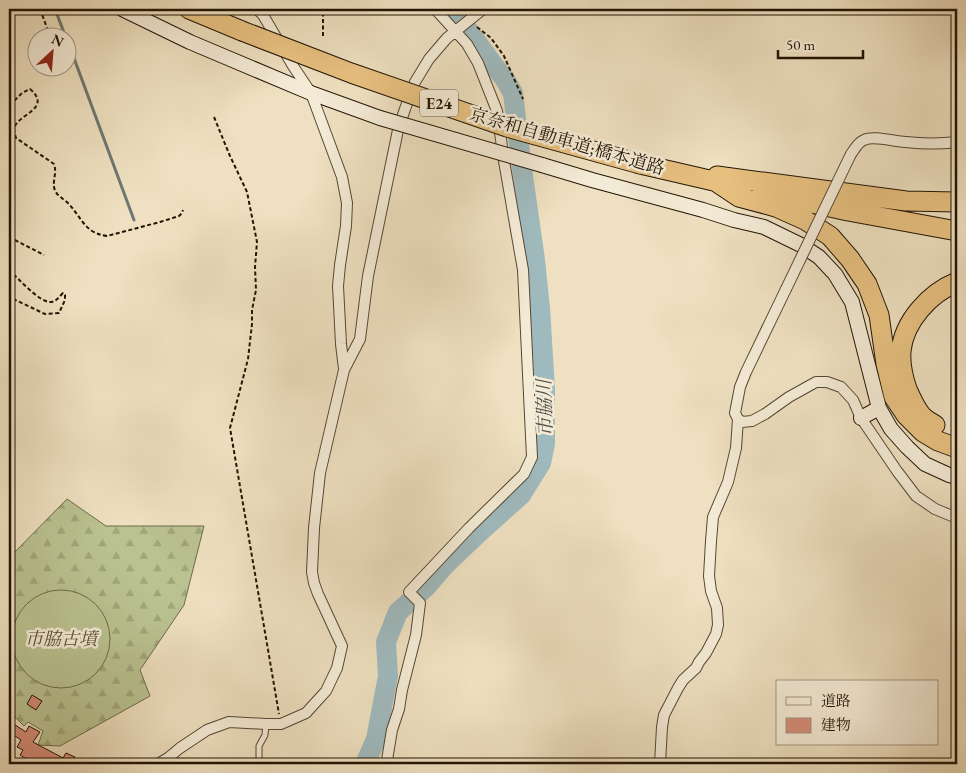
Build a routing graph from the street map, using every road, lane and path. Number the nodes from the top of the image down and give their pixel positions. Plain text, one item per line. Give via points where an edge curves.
1 (40, 9) edge
2 (122, 9) edge
3 (189, 9) edge
4 (258, 9) edge
5 (323, 9) edge
6 (435, 9) edge
7 (483, 9) edge
8 (471, 22) dead end
9 (47, 28) edge
10 (456, 31) junction
11 (323, 36) dead end
12 (9, 71) edge
13 (311, 92) junction
14 (9, 94) edge
15 (522, 99) dead end
16 (9, 103) edge
17 (214, 116) dead end
18 (957, 142) edge
19 (671, 171) junction
20 (718, 183) junction
21 (957, 202) edge
22 (183, 210) dead end
23 (957, 231) edge
24 (9, 237) edge
25 (44, 255) dead end
26 (9, 270) edge
27 (957, 282) edge
28 (9, 298) edge
29 (344, 370) junction
30 (878, 408) junction
31 (861, 418) junction
32 (738, 419) junction
33 (957, 435) edge
34 (957, 448) edge
35 (957, 477) edge
36 (957, 518) edge
37 (9, 682) edge
38 (9, 691) edge
39 (9, 716) edge
40 (266, 724) junction
41 (281, 724) junction
42 (158, 764) edge
43 (259, 764) edge
44 (388, 764) edge
45 (660, 764) edge

1 - 9 path
2 - 13 street via 190,42
3 - 19 highway, 京奈和自動車道;橋本道路 / E24, bridge via 351,73 507,127
4 - 13 street
5 - 11 path
6 - 10 street
7 - 10 street
8 - 15 path via 491,38 504,56
10 - 29 street via 429,59 405,108 368,276 360,339
10 - 44 street via 478,63 497,111 523,270 532,457 524,474 409,592 420,603 416,635 386,760
12 - 14 path
13 - 29 street via 342,177 347,203 338,286
13 - 30 street, bridge via 380,118 764,227 801,245 819,257 835,274 852,302
16 - 22 path via 30,89 35,94 34,110 15,126 16,138 54,164 54,188 58,196 93,232 107,236 179,216
17 - 41 path via 247,192 257,242 256,290 248,358 230,428
18 - 32 street, bridge via 934,144 877,138 865,139 858,144 746,372 736,406
19 - 20 highway, 京奈和自動車道;橋本道路 / E24
19 - 21 highway via 906,201
20 - 23 highway, 京奈和自動車道;橋本道路 / E24
20 - 34 highway via 739,197 776,207 805,220 830,236 867,284 879,315 894,397 923,432
24 - 25 path
26 - 28 path via 37,297 52,302 63,293 65,300 59,312 45,314
27 - 33 highway via 930,299 921,309 906,333 901,351 903,377 922,417 946,433
29 - 41 street via 320,473 312,568 318,594 342,646 337,668 326,691 306,713
30 - 31 street
30 - 35 street via 891,429 925,464
31 - 32 street via 853,400 841,387 816,382 752,421
31 - 36 street via 916,496 935,510
32 - 45 street via 736,448 728,482 713,517 709,576 717,608 716,634 696,668 683,680 664,715
37 - 38 path
38 - 39 path
40 - 41 street
40 - 42 street via 229,722 207,730
40 - 43 lane via 259,746

